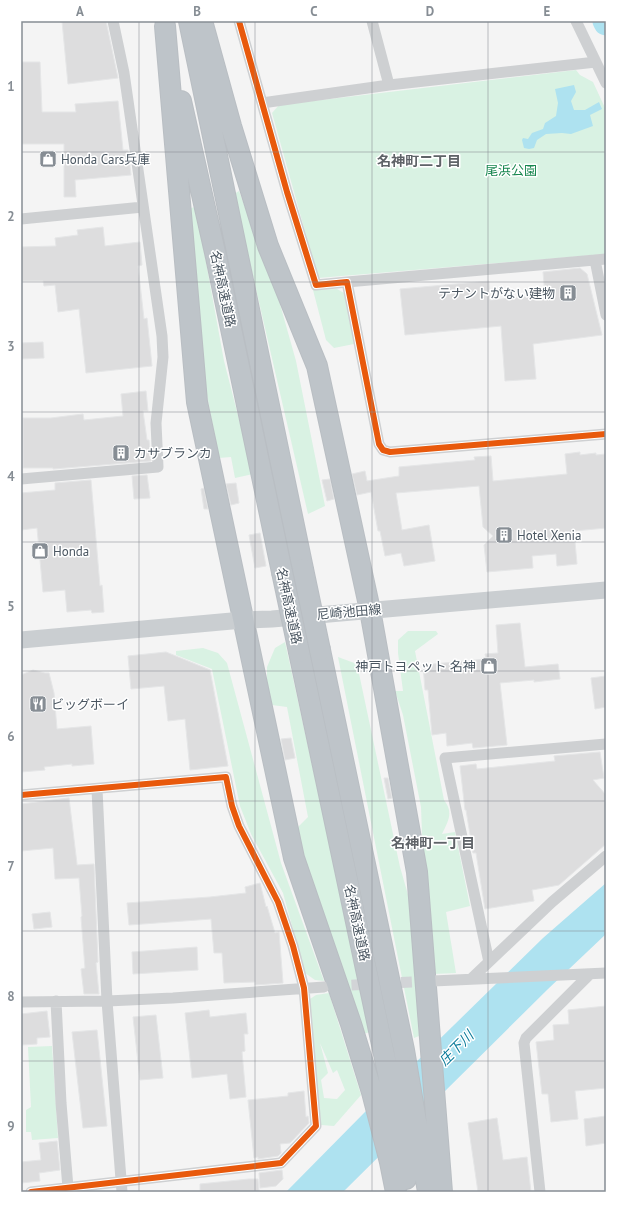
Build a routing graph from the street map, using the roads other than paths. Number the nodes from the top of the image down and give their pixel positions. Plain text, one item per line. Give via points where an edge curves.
1 (113, 21) edge
2 (188, 21) edge
3 (202, 21) edge
4 (239, 21) edge
5 (372, 21) edge
6 (576, 21) edge
7 (164, 24) edge
8 (596, 62) junction
9 (606, 82) edge
10 (389, 85) junction
11 (262, 102) junction
12 (143, 207) junction
13 (21, 219) edge
14 (600, 260) edge
15 (348, 282) junction
16 (606, 315) edge
17 (606, 434) edge
18 (21, 479) edge
19 (606, 590) edge
20 (370, 610) junction
21 (243, 620) junction
22 (21, 640) edge
23 (606, 744) edge
24 (97, 789) junction
25 (21, 795) edge
26 (606, 856) edge
27 (489, 962) junction
28 (606, 973) edge
29 (584, 974) junction
30 (471, 979) junction
31 (433, 981) tunnel mouth
32 (324, 987) tunnel mouth
33 (304, 988) junction
34 (107, 1000) junction
35 (56, 1001) junction
36 (21, 1002) edge
37 (427, 1130) junction
38 (396, 1157) junction
39 (121, 1187) edge
40 (68, 1188) junction
41 (30, 1192) edge
42 (396, 1192) edge
43 (408, 1192) edge
44 (428, 1192) edge
45 (442, 1192) edge
46 (540, 1192) edge

1 - 12 street via 124,73
2 - 37 highway, 名神高速道路, bridge via 404,1050
3 - 20 highway via 268,246 317,366
4 - 11 street
5 - 10 street
6 - 8 street
7 - 21 highway via 197,402
7 - 38 highway, 名神高速道路, bridge via 216,257 388,1073
8 - 9 street
8 - 10 street
10 - 11 street
11 - 15 street via 316,285
12 - 13 street
12 - 18 street via 162,336 163,356 156,423 158,467
14 - 15 street
14 - 16 street
15 - 17 street via 379,444 383,450 390,452
19 - 20 main road, 尼崎池田線
20 - 21 main road, 尼崎池田線
20 - 37 highway via 417,872 430,1033
21 - 22 main road, 尼崎池田線
21 - 38 highway via 294,858
23 - 27 street via 445,758
24 - 25 street
24 - 33 street via 226,777 232,806 240,826 278,902
24 - 34 street
26 - 27 street via 552,902
27 - 30 street
28 - 29 street
29 - 30 street
29 - 46 street via 524,1043
30 - 31 street
32 - 33 street
33 - 34 street
33 - 39 street via 316,1126 281,1164
34 - 35 street
34 - 39 street
35 - 36 street
35 - 40 street
37 - 44 highway, 名神高速道路
37 - 45 highway
38 - 42 highway
38 - 43 highway, 名神高速道路
39 - 40 street
40 - 41 street

